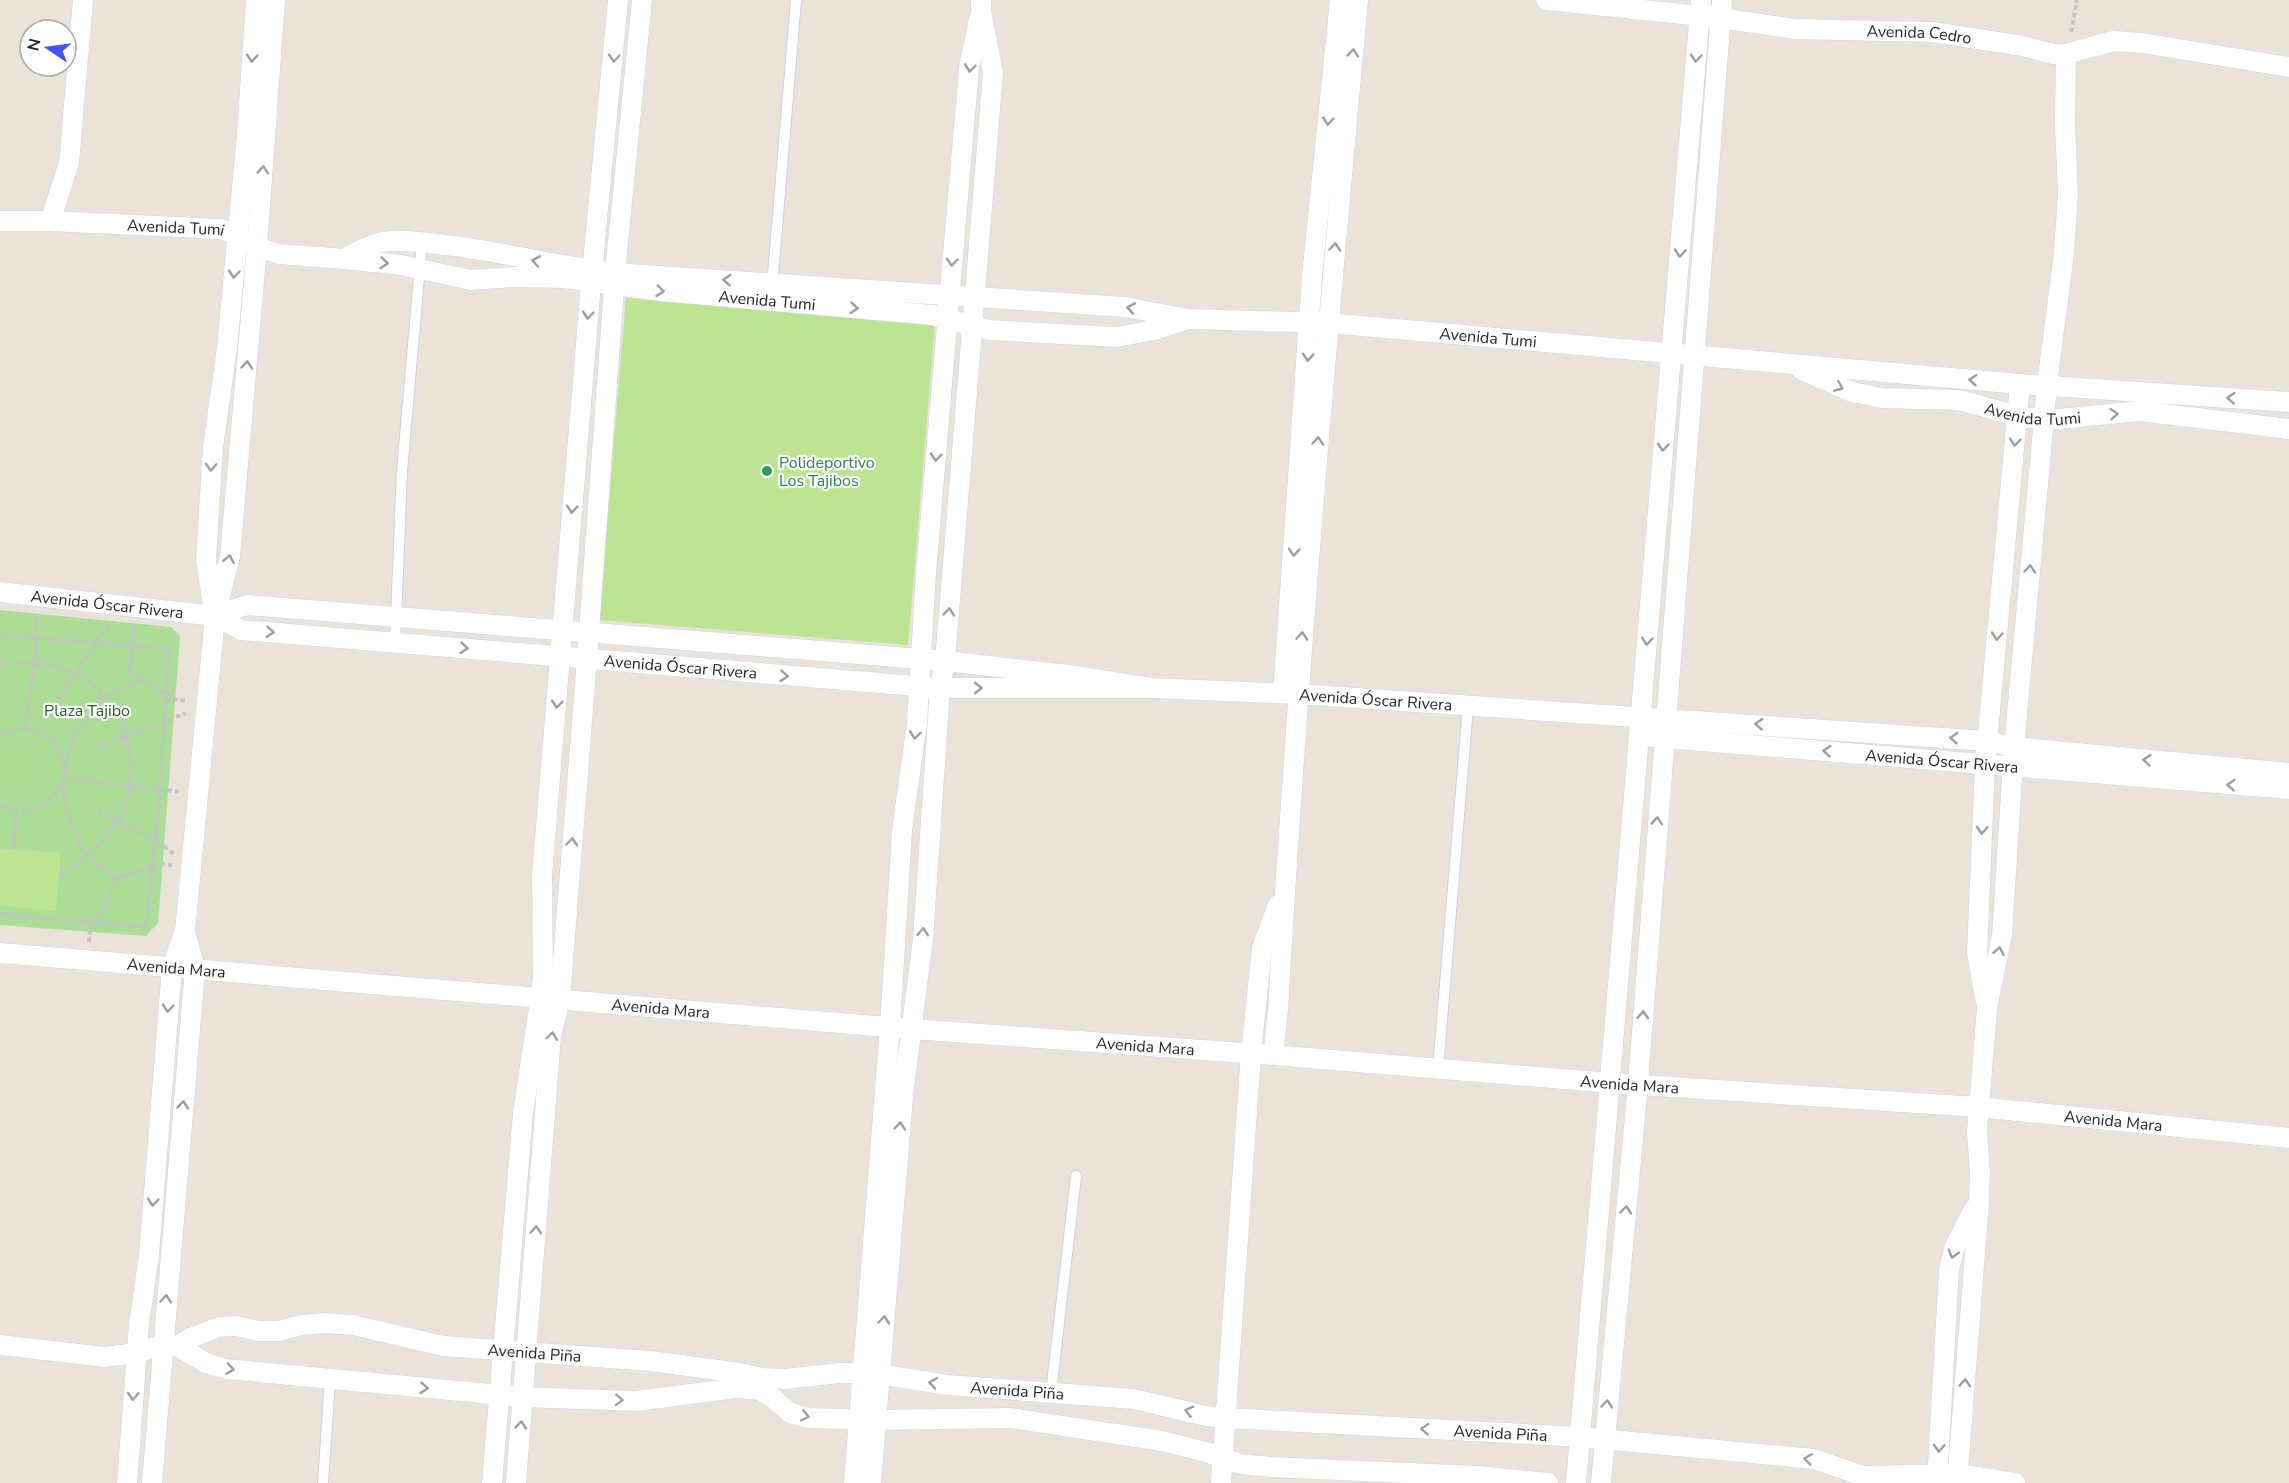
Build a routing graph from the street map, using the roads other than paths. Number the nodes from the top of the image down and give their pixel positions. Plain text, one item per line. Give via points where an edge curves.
1 (83, 0) edge
2 (256, 0) edge
3 (275, 0) edge
4 (618, 0) edge
5 (642, 0) edge
6 (796, 0) edge
7 (1340, 0) edge
8 (1358, 0) edge
9 (1546, 0) edge
10 (981, 5) edge
11 (1700, 8) edge
12 (1722, 9) edge
13 (2066, 54) junction
14 (2289, 67) edge
15 (50, 220) junction
16 (0, 221) edge
17 (238, 234) junction
18 (422, 243) junction
19 (257, 247) junction
20 (344, 258) junction
21 (418, 269) junction
22 (592, 276) junction
23 (614, 279) junction
24 (771, 292) junction
25 (950, 294) junction
26 (975, 295) junction
27 (947, 319) junction
28 (1188, 319) junction
29 (1319, 323) junction
30 (972, 327) junction
31 (1671, 353) junction
32 (1693, 356) junction
33 (1786, 363) junction
34 (2020, 384) junction
35 (2047, 385) junction
36 (2289, 402) edge
37 (2017, 416) junction
38 (2044, 419) junction
39 (2289, 429) edge
40 (0, 592) edge
41 (215, 615) junction
42 (397, 617) junction
43 (561, 631) junction
44 (589, 633) junction
45 (395, 643) junction
46 (560, 657) junction
47 (587, 659) junction
48 (921, 659) junction
49 (945, 661) junction
50 (919, 687) junction
51 (940, 688) junction
52 (1151, 688) junction
53 (1291, 694) junction
54 (1468, 706) junction
55 (1665, 717) junction
56 (1640, 727) junction
57 (1664, 738) junction
58 (1987, 741) junction
59 (2014, 747) junction
60 (1985, 765) junction
61 (2013, 767) junction
62 (2289, 773) edge
63 (2289, 789) edge
64 (1285, 885) junction
65 (185, 931) junction
66 (0, 952) edge
67 (172, 967) junction
68 (195, 969) junction
69 (550, 998) junction
70 (1987, 1008) junction
71 (890, 1027) junction
72 (912, 1029) junction
73 (1251, 1053) junction
74 (1273, 1055) junction
75 (1438, 1070) junction
76 (1611, 1083) junction
77 (1638, 1084) junction
78 (1978, 1107) junction
79 (2289, 1138) edge
80 (1076, 1176) dead end
81 (1979, 1202) junction
82 (0, 1345) edge
83 (170, 1345) junction
84 (503, 1350) junction
85 (527, 1351) junction
86 (137, 1353) junction
87 (871, 1374) junction
88 (330, 1379) junction
89 (1051, 1393) junction
90 (500, 1394) junction
91 (523, 1396) junction
92 (1226, 1418) junction
93 (867, 1420) junction
94 (1580, 1437) junction
95 (1604, 1440) junction
96 (1223, 1457) junction
97 (1937, 1479) edge
98 (1958, 1479) edge
99 (1856, 1480) edge
100 (127, 1483) edge
101 (152, 1483) edge
102 (323, 1483) edge
103 (492, 1483) edge
104 (516, 1483) edge
105 (854, 1483) edge
106 (871, 1483) edge
107 (1221, 1483) edge
108 (1548, 1483) edge
109 (1576, 1483) edge
110 (1601, 1483) edge
111 (2015, 1483) edge

1 - 15 street via 69,163
2 -> 17 street
19 -> 3 street
4 -> 22 street
5 - 23 street
6 - 24 lane
7 -> 29 street via 1312,276
29 -> 8 street
9 - 11 street, Avenida Cedro
10 -> 25 street via 969,68
10 - 26 street via 993,72
11 - 12 street, Avenida Cedro
11 -> 31 street
12 - 13 street, Avenida Cedro via 1807,30 1933,32
12 - 32 street
13 - 14 street, Avenida Cedro via 2113,41
13 - 35 street via 2068,194
15 - 16 street, Avenida Tumi
15 - 17 street, Avenida Tumi via 220,229
17 - 19 street, Avenida Tumi
17 -> 41 street via 213,447 206,559
18 - 20 street, Avenida Tumi via 385,241
18 - 21 lane
22 -> 18 street, Avenida Tumi via 465,247
19 - 20 street, Avenida Tumi via 279,254
41 -> 19 street via 231,556
20 -> 21 street, Avenida Tumi
21 - 22 street, Avenida Tumi via 471,280
21 - 42 lane via 402,471
22 - 23 street, Avenida Tumi
22 -> 43 street
23 - 24 street, Avenida Tumi
23 - 44 street
24 - 25 street, Avenida Tumi
24 -> 27 street, Avenida Tumi
25 - 26 street, Avenida Tumi
25 - 27 street
28 -> 26 street, Avenida Tumi via 1125,307
26 - 30 street
27 - 30 street, Avenida Tumi
27 -> 48 street
28 - 29 street, Avenida Tumi
28 - 30 street, Avenida Tumi via 1116,337
29 - 31 street, Avenida Tumi
29 - 53 street
49 -> 30 street
31 - 32 street, Avenida Tumi
31 -> 56 street
32 - 33 street, Avenida Tumi
32 - 55 street
34 -> 33 street, Avenida Tumi
33 -> 37 street, Avenida Tumi via 1852,392 1882,398 1959,400
34 - 35 street, Avenida Tumi
34 - 37 street
36 -> 35 street, Avenida Tumi
35 - 38 street
37 - 38 street, Avenida Tumi
37 -> 58 street
38 -> 39 street, Avenida Tumi via 2139,411
59 -> 38 street
40 - 41 street, Avenida Óscar Rivera
41 - 42 street, Avenida Óscar Rivera via 247,605
41 -> 45 street, Avenida Óscar Rivera via 241,630
41 - 65 street
42 - 43 street, Avenida Óscar Rivera
42 - 45 lane
43 - 44 street, Avenida Óscar Rivera
43 - 46 street
44 - 47 street
44 - 48 street, Avenida Óscar Rivera
45 -> 46 street, Avenida Óscar Rivera
46 - 47 street, Avenida Óscar Rivera
46 -> 69 street via 542,875 543,980
47 -> 50 street, Avenida Óscar Rivera
69 -> 47 street
48 - 49 street, Avenida Óscar Rivera
48 - 50 street
49 - 51 street
49 - 52 street, Avenida Óscar Rivera
50 - 51 street, Avenida Óscar Rivera
50 -> 71 street via 902,830
51 -> 52 street, Avenida Óscar Rivera
72 -> 51 street via 923,939
52 - 53 street, Avenida Óscar Rivera
53 - 54 street, Avenida Óscar Rivera
53 - 64 street
54 - 56 street, Avenida Óscar Rivera via 1599,715
54 - 75 lane
55 - 56 street, Avenida Óscar Rivera
55 - 57 street
58 -> 55 street, Avenida Óscar Rivera
56 - 57 street, Avenida Óscar Rivera
56 - 76 street
60 -> 57 street, Avenida Óscar Rivera
77 -> 57 street
58 - 59 street, Avenida Óscar Rivera
58 - 60 street
59 - 61 street
62 -> 59 street, Avenida Óscar Rivera
60 - 61 street, Avenida Óscar Rivera
60 -> 70 street via 1977,953
63 -> 61 street, Avenida Óscar Rivera
70 -> 61 street via 2002,935
64 - 73 street via 1262,948
64 - 74 street
65 - 67 street
65 - 68 street
66 - 67 street, Avenida Mara
67 - 68 street, Avenida Mara
67 -> 86 street via 149,1255
68 - 69 street, Avenida Mara
83 -> 68 street
69 - 71 street, Avenida Mara
69 - 84 street via 523,1113
85 -> 69 street via 551,1036
70 - 78 street
71 - 72 street, Avenida Mara
71 - 87 street
72 - 73 street, Avenida Mara
87 -> 72 street
73 - 74 street, Avenida Mara
73 - 92 street
74 - 75 street, Avenida Mara
75 - 76 street, Avenida Mara
76 - 77 street, Avenida Mara
76 - 94 street
77 - 78 street, Avenida Mara
95 -> 77 street
78 - 79 street, Avenida Mara
78 - 81 street
80 - 89 lane
81 -> 97 street via 1955,1246 1949,1269
98 -> 81 street
82 - 86 street, Avenida Piña via 105,1357
83 - 84 street, Avenida Piña via 219,1327 279,1331 325,1323 353,1325 443,1346
83 - 86 street, Avenida Piña
83 -> 88 street, Avenida Piña via 226,1369
83 - 101 street
84 - 85 street, Avenida Piña
84 - 90 street
85 - 87 street, Avenida Piña via 651,1361 762,1378
85 - 91 street
86 -> 100 street
89 -> 87 street, Avenida Piña
87 - 93 street
88 -> 90 street, Avenida Piña
88 - 102 lane
92 -> 89 street, Avenida Piña via 1134,1399
90 - 91 street, Avenida Piña
90 - 103 street
91 -> 93 street, Avenida Piña via 636,1401 737,1388 759,1390 790,1413 808,1418
104 -> 91 street
94 -> 92 street, Avenida Piña
92 - 96 street
93 - 96 street, Avenida Piña via 1022,1419 1162,1441
93 - 105 street
93 - 106 street
94 - 95 street, Avenida Piña
94 - 109 street
99 -> 95 street, Avenida Piña via 1814,1459
95 - 110 street
96 - 107 street
96 - 108 street, Avenida Piña via 1240,1464 1271,1467
97 - 98 street, Avenida Piña
97 - 99 street, Avenida Piña
98 - 111 street, Avenida Piña

